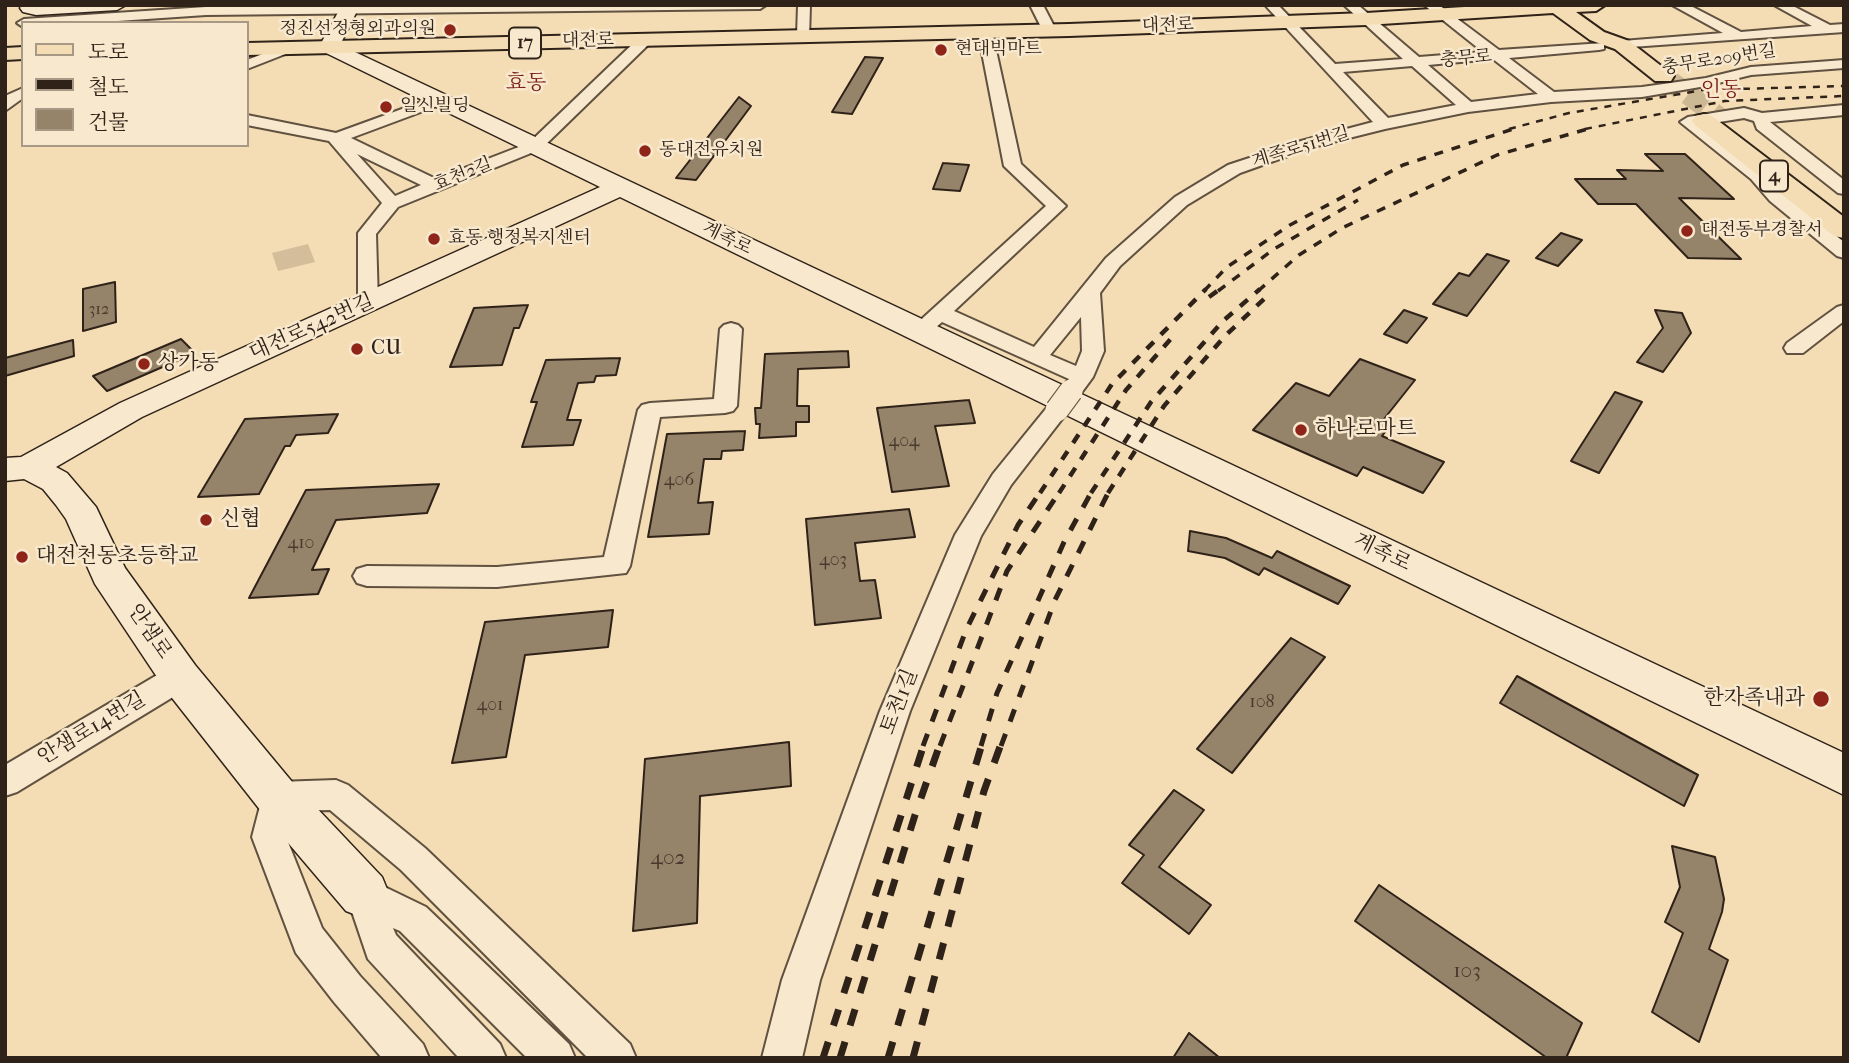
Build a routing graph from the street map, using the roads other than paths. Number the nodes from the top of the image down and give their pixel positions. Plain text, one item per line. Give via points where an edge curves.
1 (117, 5) edge
2 (296, 5) edge
3 (760, 5) edge
4 (804, 5) edge
5 (1036, 5) edge
6 (1271, 5) edge
7 (1350, 5) edge
8 (1596, 5) edge
9 (1678, 5) edge
10 (1780, 5) edge
11 (351, 7) edge
12 (429, 7) edge
13 (1556, 7) edge
14 (76, 8) junction
15 (279, 10) junction
16 (1436, 10) edge
17 (27, 15) edge
18 (1366, 19) junction
19 (5, 22) edge
20 (1287, 22) junction
21 (1837, 28) edge
22 (1049, 30) junction
23 (985, 32) junction
24 (804, 36) junction
25 (1844, 36) edge
26 (1740, 37) junction
27 (645, 40) junction
28 (1598, 41) junction
29 (1622, 45) junction
30 (404, 46) junction
31 (329, 47) junction
32 (288, 48) junction
33 (248, 49) edge
34 (1496, 57) junction
35 (1416, 63) junction
36 (1844, 64) edge
37 (248, 65) edge
38 (369, 66) junction
39 (1800, 67) junction
40 (1332, 69) junction
41 (1649, 81) junction
42 (1551, 97) junction
43 (440, 100) junction
44 (1468, 107) junction
45 (1844, 110) edge
46 (1724, 118) junction
47 (1762, 118) junction
48 (248, 120) edge
49 (1384, 124) junction
50 (337, 138) junction
51 (535, 146) junction
52 (436, 186) junction
53 (621, 187) junction
54 (1844, 189) edge
55 (391, 203) junction
56 (1844, 210) edge
57 (1844, 230) edge
58 (1844, 252) edge
59 (1090, 293) junction
60 (368, 303) junction
61 (1844, 311) edge
62 (930, 322) junction
63 (731, 329) dead end
64 (1795, 348) dead end
65 (1036, 358) junction
66 (1070, 393) junction
67 (17, 468) edge
68 (367, 576) dead end
69 (180, 677) junction
70 (1844, 775) edge
71 (5, 782) edge
72 (277, 797) junction
73 (364, 894) junction
74 (409, 1058) edge
75 (486, 1058) edge
76 (555, 1058) edge
77 (617, 1058) edge
78 (782, 1058) edge

1 - 14 main road
2 - 15 street
3 - 12 street
4 - 24 street
5 - 22 street
6 - 20 street
7 - 18 street
8 - 13 main road, 대전로 / 17
9 - 26 street
10 - 21 street
11 - 12 street
11 - 15 street
11 - 31 main road
13 - 16 main road, 대전로 / 17
13 - 28 main road, 충무로
14 - 17 main road via 36,10
14 - 19 main road
15 - 17 street
16 - 18 main road, 대전로 / 17
16 - 34 street
17 - 19 street
18 - 20 main road, 대전로 / 17
18 - 35 street
20 - 22 main road, 대전로 / 17
20 - 40 street
21 - 25 street
21 - 26 street
22 - 23 main road, 대전로 / 17
23 - 24 main road, 대전로 / 17
23 - 62 street via 1013,166 1057,205
24 - 27 main road, 대전로 / 17
26 - 29 street
26 - 39 street
27 - 30 main road, 대전로 / 17
27 - 51 street
28 - 29 main road, 충무로
28 - 34 street, 충무로
28 - 41 main road, 충무로
29 - 41 main road, 충무로
30 - 31 main road, 대전로 / 17
30 - 38 main road via 380,53
31 - 32 main road, 대전로 / 17
31 - 38 main road, 계족로
32 - 33 main road, 대전로 / 17
32 - 37 street
34 - 35 street, 충무로
34 - 42 street
35 - 40 street, 충무로
35 - 44 street
36 - 39 street, 충무로209번길
38 - 43 main road, 계족로
39 - 41 street, 충무로209번길 via 1751,71 1706,82
40 - 49 street
41 - 42 street, 계족로51번길
42 - 44 street, 계족로51번길
43 - 50 street
43 - 51 main road, 계족로
44 - 49 street, 계족로51번길
45 - 47 street
46 - 47 street
46 - 56 main road, 4
46 - 57 main road, 4
46 - 58 street via 1688,122
47 - 54 street via 1763,126
48 - 50 street
49 - 59 street, 계족로51번길 via 1234,169 1181,201 1113,262
50 - 52 street
50 - 55 street
51 - 52 street, 효천2길
51 - 53 main road, 계족로
52 - 55 street, 효천2길
53 - 60 main road, 대전로542번길
53 - 62 main road, 계족로
55 - 60 street via 368,233
59 - 65 street
59 - 66 street via 1093,351
60 - 67 main road, 대전로542번길
61 - 64 street
62 - 65 street
62 - 70 main road, 계족로
63 - 68 street via 725,406 650,410 616,566 497,577
65 - 66 street
66 - 78 street, 토천1길 via 1002,481 968,535 895,711 801,980
67 - 69 main road, 안샘로 via 55,481 76,506 109,574
69 - 71 street, 안샘로14번길
69 - 72 main road, 안샘로
72 - 73 main road, 안샘로
72 - 74 street via 269,837 309,940
72 - 77 street via 336,795 413,859
73 - 75 street via 381,946
73 - 76 street via 413,919

